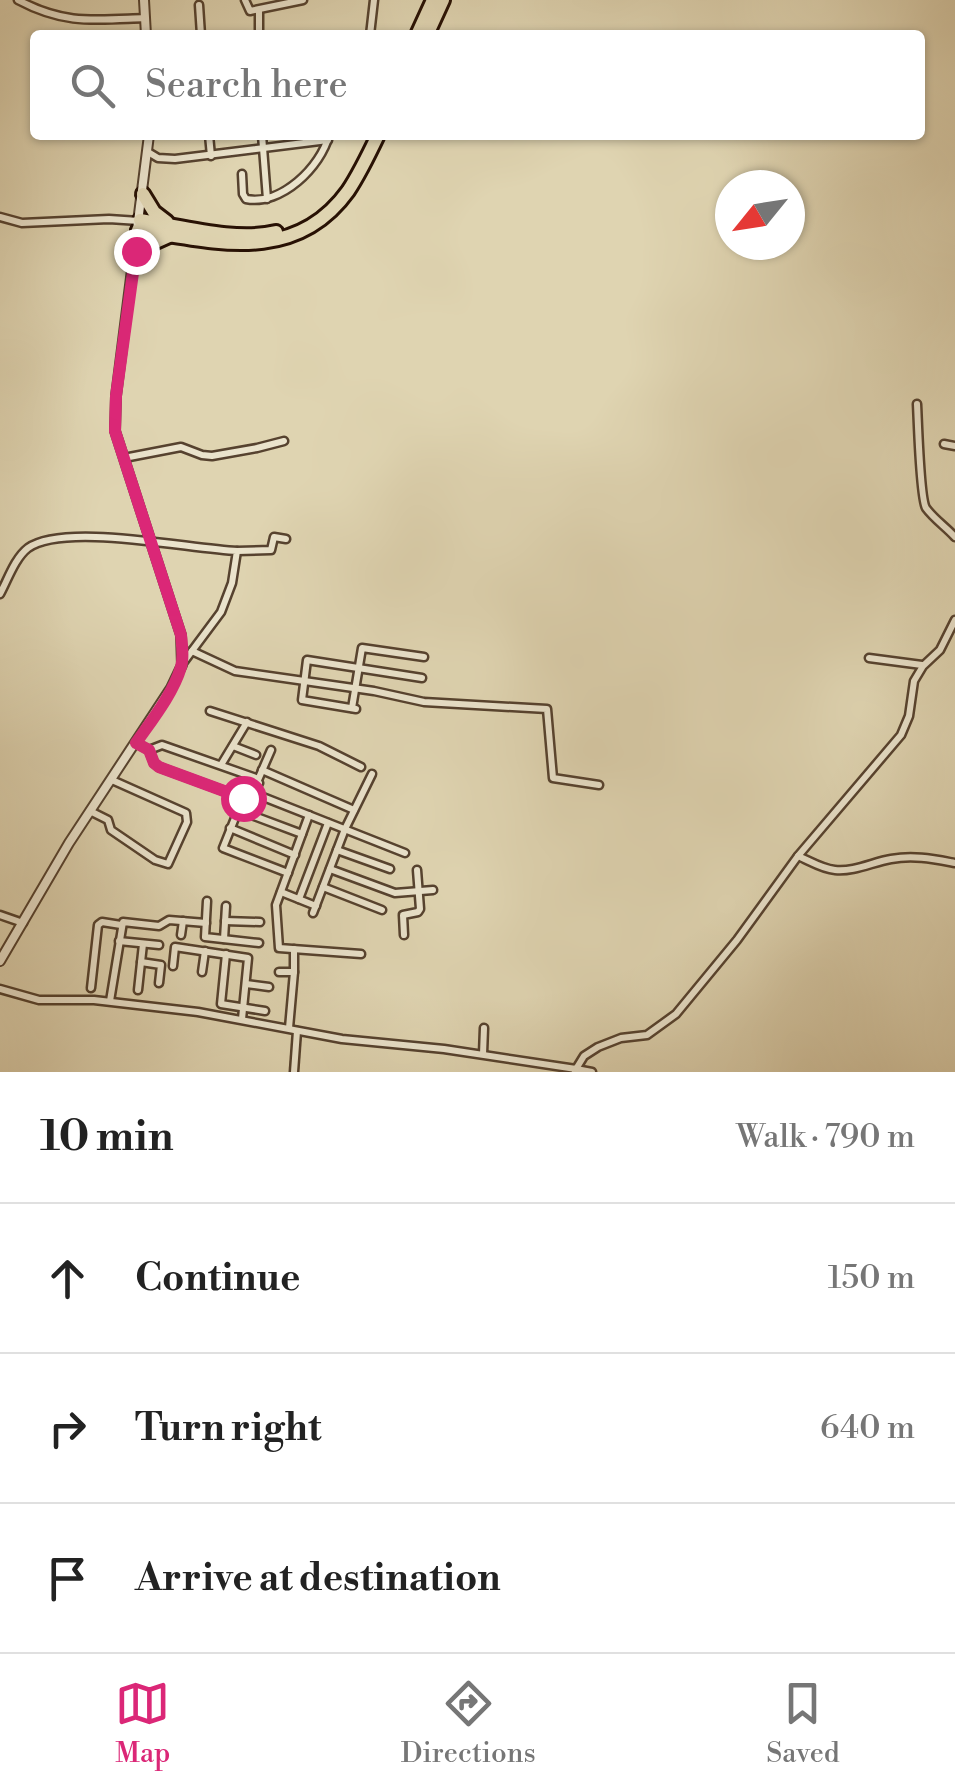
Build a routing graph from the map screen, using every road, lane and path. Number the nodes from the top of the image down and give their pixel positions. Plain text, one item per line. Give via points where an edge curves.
1 (18, 0) edge
2 (144, 0) edge
3 (245, 0) edge
4 (303, 0) edge
5 (374, 0) edge
6 (433, 0) edge
7 (443, 0) edge
8 (277, 3) edge
9 (199, 6) dead end
10 (259, 10) junction
11 (145, 18) junction
12 (146, 30) edge
13 (201, 30) edge
14 (259, 30) edge
15 (371, 30) edge
16 (418, 30) edge
17 (428, 30) edge
18 (149, 140) edge
19 (209, 140) edge
20 (263, 140) edge
21 (309, 140) edge
22 (327, 140) edge
23 (366, 140) edge
24 (375, 140) edge
25 (264, 147) junction
26 (148, 152) junction
27 (210, 156) junction
28 (242, 174) dead end
29 (143, 194) junction
30 (267, 199) junction
31 (0, 217) edge
32 (139, 224) junction
33 (172, 230) junction
34 (133, 266) junction
35 (916, 404) dead end
36 (284, 441) dead end
37 (944, 444) dead end
38 (955, 446) edge
39 (124, 458) junction
40 (955, 537) edge
41 (286, 538) dead end
42 (151, 543) junction
43 (237, 551) junction
44 (0, 594) edge
45 (955, 620) edge
46 (955, 648) edge
47 (940, 650) junction
48 (192, 651) junction
49 (424, 656) dead end
50 (869, 658) dead end
51 (182, 665) junction
52 (923, 666) junction
53 (358, 668) junction
54 (422, 678) dead end
55 (304, 680) junction
56 (355, 688) junction
57 (210, 711) dead end
58 (247, 722) junction
59 (136, 743) junction
60 (233, 746) junction
61 (149, 750) junction
62 (272, 750) dead end
63 (256, 755) dead end
64 (221, 765) junction
65 (361, 766) dead end
66 (262, 770) junction
67 (372, 774) dead end
68 (112, 780) junction
69 (258, 780) junction
70 (599, 785) dead end
71 (253, 793) junction
72 (243, 798) junction
73 (238, 810) junction
74 (354, 810) junction
75 (90, 811) junction
76 (309, 815) junction
77 (328, 822) junction
78 (230, 828) junction
79 (345, 830) junction
80 (302, 834) junction
81 (338, 850) junction
82 (404, 853) dead end
83 (295, 854) junction
84 (798, 856) junction
85 (955, 864) edge
86 (330, 869) junction
87 (390, 869) dead end
88 (418, 870) dead end
89 (288, 873) junction
90 (323, 888) junction
91 (433, 890) dead end
92 (419, 891) junction
93 (281, 892) junction
94 (299, 899) junction
95 (208, 901) dead end
96 (226, 906) dead end
97 (382, 910) dead end
98 (0, 915) edge
99 (183, 921) junction
100 (225, 921) junction
101 (260, 922) dead end
102 (23, 923) junction
103 (206, 923) junction
104 (122, 925) junction
105 (181, 935) dead end
106 (404, 935) dead end
107 (224, 939) junction
108 (119, 942) junction
109 (259, 943) dead end
110 (142, 944) junction
111 (159, 946) dead end
112 (294, 949) junction
113 (205, 951) junction
114 (226, 954) junction
115 (361, 954) dead end
116 (0, 961) edge
117 (141, 962) junction
118 (173, 966) dead end
119 (202, 972) dead end
120 (279, 972) dead end
121 (294, 972) junction
122 (159, 983) dead end
123 (246, 984) junction
124 (269, 987) dead end
125 (91, 988) dead end
126 (0, 989) edge
127 (138, 990) dead end
128 (110, 1001) junction
129 (243, 1008) junction
130 (265, 1012) dead end
131 (242, 1019) junction
132 (484, 1028) dead end
133 (293, 1030) junction
134 (483, 1054) junction
135 (575, 1070) edge
136 (294, 1072) edge
137 (592, 1072) edge

1 - 11 street via 66,19
2 - 11 street
3 - 10 street via 248,10
4 - 8 street
5 - 15 street
6 - 16 highway
7 - 17 highway
8 - 10 street
9 - 13 street
10 - 14 street
11 - 12 street
18 - 26 street
19 - 27 street
20 - 25 street
21 - 25 street
22 - 30 street via 314,166
23 - 33 highway via 342,187 288,229 252,235
24 - 33 highway via 336,204 290,236 234,244
25 - 27 street
25 - 30 street
26 - 27 street via 165,159
26 - 29 street
28 - 30 street via 246,199
29 - 32 street
29 - 33 highway
31 - 32 street
32 - 33 highway
32 - 34 street
33 - 34 highway
34 - 39 street via 116,396 115,431
35 - 40 street via 921,497
36 - 39 street via 212,456 181,448
37 - 38 street
39 - 42 street
41 - 43 street via 274,537 272,550
42 - 43 street
42 - 44 street via 44,539 20,557
42 - 51 street via 181,635
43 - 48 street via 220,612
45 - 47 street
46 - 47 street
47 - 52 street
48 - 51 street
48 - 55 street via 235,671
49 - 53 street via 362,648
50 - 52 street
51 - 59 street
52 - 84 street via 901,735
53 - 54 street
53 - 55 street via 307,660
53 - 56 street
55 - 56 street
55 - 56 street via 302,700 354,709
56 - 70 street via 424,702 547,710 553,778
57 - 58 street
58 - 60 street
58 - 65 street
59 - 61 street
59 - 68 street
60 - 63 street
60 - 64 street
61 - 64 street via 162,744
61 - 72 street via 159,767
62 - 66 street
64 - 69 street
66 - 69 street
66 - 74 street
67 - 74 street
68 - 75 street
68 - 75 street via 187,814 168,864
69 - 71 street
71 - 72 street
71 - 76 street
72 - 73 street
73 - 78 street
73 - 80 street
74 - 79 street
75 - 102 street
76 - 77 street
76 - 80 street
77 - 79 street
77 - 94 street
78 - 83 street
78 - 89 street via 223,848
79 - 81 street
79 - 82 street
80 - 83 street
81 - 86 street
81 - 87 street
83 - 89 street
84 - 85 street via 836,870 915,857
84 - 135 street via 676,1014 647,1035 598,1048
86 - 90 street
86 - 92 street via 395,893
88 - 92 street
89 - 93 street
90 - 94 street via 315,910
90 - 97 street
91 - 92 street
92 - 106 street via 420,910 402,916
93 - 94 street
93 - 112 street via 275,910 279,948
95 - 103 street
96 - 100 street
98 - 102 street
99 - 103 street
99 - 104 street
99 - 105 street
100 - 101 street
100 - 107 street
102 - 116 street
103 - 107 street via 204,937
104 - 108 street
104 - 125 street via 98,925
107 - 109 street
108 - 110 street
108 - 128 street
110 - 111 street
110 - 117 street
112 - 115 street
112 - 121 street
113 - 114 street
113 - 118 street via 175,947
113 - 119 street
114 - 123 street via 248,958
114 - 129 street via 222,1004
117 - 122 street via 160,965
117 - 127 street
120 - 121 street
121 - 133 street
123 - 124 street
123 - 129 street
126 - 128 street via 38,1000
128 - 131 street
129 - 130 street
129 - 131 street
131 - 133 street
132 - 134 street
133 - 134 street
133 - 136 street
134 - 135 street
135 - 137 street

